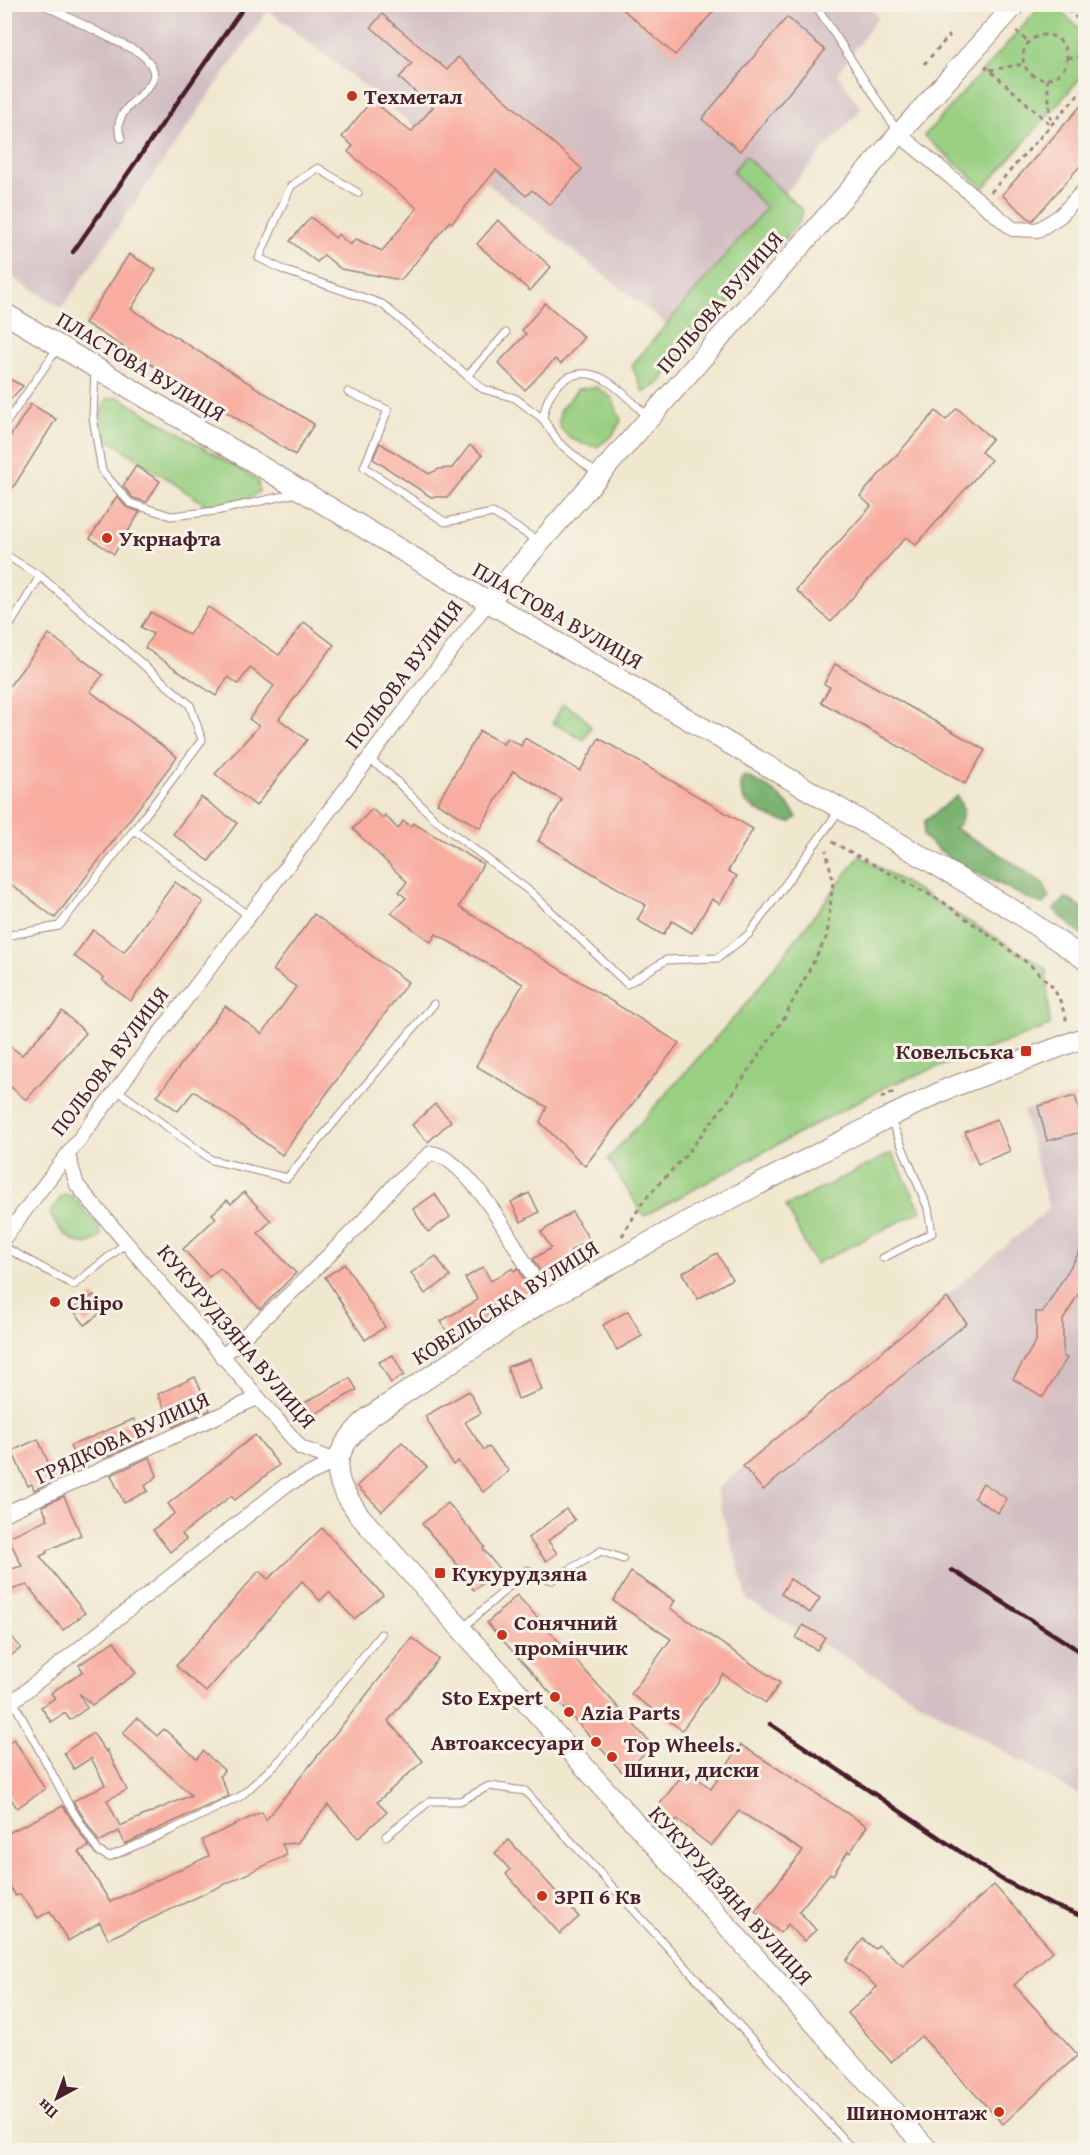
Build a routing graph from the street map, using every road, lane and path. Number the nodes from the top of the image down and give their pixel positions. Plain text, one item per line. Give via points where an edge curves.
1 (42, 4) edge
2 (815, 4) edge
3 (1016, 4) edge
4 (1061, 4) edge
5 (1086, 26) edge
6 (1014, 30) dead end
7 (950, 35) dead end
8 (1028, 42) junction
9 (1086, 56) edge
10 (1068, 58) junction
11 (924, 64) dead end
12 (1024, 64) junction
13 (984, 65) dead end
14 (990, 70) junction
15 (1047, 79) junction
16 (1086, 86) edge
17 (1051, 124) junction
18 (899, 134) junction
19 (121, 138) dead end
20 (1086, 188) edge
21 (358, 193) dead end
22 (982, 203) junction
23 (4, 313) edge
24 (506, 333) dead end
25 (60, 346) junction
26 (95, 367) junction
27 (467, 376) junction
28 (348, 392) dead end
29 (649, 418) junction
30 (543, 419) junction
31 (4, 426) edge
32 (598, 475) junction
33 (302, 491) junction
34 (540, 542) junction
35 (4, 554) edge
36 (40, 576) junction
37 (488, 602) junction
38 (4, 635) edge
39 (369, 759) junction
40 (841, 808) junction
41 (134, 830) junction
42 (822, 837) junction
43 (249, 916) junction
44 (4, 936) edge
45 (1086, 960) edge
46 (434, 1004) dead end
47 (1065, 1032) dead end
48 (1086, 1037) edge
49 (117, 1090) junction
50 (889, 1117) junction
51 (68, 1155) junction
52 (4, 1238) edge
53 (126, 1244) junction
54 (4, 1247) edge
55 (883, 1258) dead end
56 (610, 1265) junction
57 (546, 1301) junction
58 (222, 1357) junction
59 (257, 1398) junction
60 (337, 1461) junction
61 (4, 1514) edge
62 (623, 1559) dead end
63 (461, 1629) junction
64 (381, 1634) dead end
65 (9, 1698) edge
66 (386, 1836) dead end
67 (853, 2151) edge
68 (928, 2151) edge

1 - 19 lane via 149,60 154,77 122,113 117,129
2 - 18 lane
3 - 18 main road, ПОЛЬОВА ВУЛИЦЯ
4 - 5 path
6 - 8 path
7 - 11 path
8 - 10 path via 1041,35 1055,37 1065,47
8 - 12 path
9 - 10 path
10 - 15 path via 1060,74
12 - 14 path
12 - 15 path via 1033,75
13 - 14 path
14 - 17 path
15 - 17 path
16 - 17 path
17 - 22 path
18 - 22 street
18 - 29 main road, ПОЛЬОВА ВУЛИЦЯ
20 - 22 street via 1060,216 1038,230 1013,229
21 - 27 lane via 318,168 291,186 259,258 381,304
23 - 25 main road, ПЛАСТОВА ВУЛИЦЯ
24 - 27 lane
25 - 26 main road, ПЛАСТОВА ВУЛИЦЯ
25 - 31 lane
26 - 33 main road, ПЛАСТОВА ВУЛИЦЯ
26 - 33 lane via 93,418 102,471 130,503 171,516 260,503
27 - 30 lane via 483,389 515,398
28 - 34 lane via 388,410 364,467 445,522 493,513
29 - 30 lane via 610,383 590,372 574,374 558,383 545,404
29 - 32 main road, ПОЛЬОВА ВУЛИЦЯ
30 - 32 lane via 559,443
32 - 34 main road, ПОЛЬОВА ВУЛИЦЯ
33 - 37 main road, ПЛАСТОВА ВУЛИЦЯ
34 - 37 main road, ПОЛЬОВА ВУЛИЦЯ
35 - 36 lane
36 - 38 lane
36 - 41 lane via 190,705 202,740
37 - 39 street, ПОЛЬОВА ВУЛИЦЯ
37 - 40 main road, ПЛАСТОВА ВУЛИЦЯ
39 - 42 lane via 438,822 531,893 627,984 666,960 718,958 750,934
39 - 43 street, ПОЛЬОВА ВУЛИЦЯ
40 - 42 lane
40 - 45 main road, ПЛАСТОВА ВУЛИЦЯ via 1013,910
41 - 43 lane
41 - 44 lane via 59,927
42 - 47 path via 943,902 1029,964 1059,998 1066,1018
42 - 56 path via 833,881 827,936 783,1020 729,1099 624,1228
43 - 49 street, ПОЛЬОВА ВУЛИЦЯ
46 - 49 lane via 287,1178 212,1160
48 - 50 main road, КОВЕЛЬСЬКА ВУЛИЦЯ via 947,1089
49 - 51 street, ПОЛЬОВА ВУЛИЦЯ
50 - 55 lane via 928,1208 932,1233
50 - 56 main road, КОВЕЛЬСЬКА ВУЛИЦЯ
51 - 52 street, ПОЛЬОВА ВУЛИЦЯ
51 - 53 street, КУКУРУДЗЯНА ВУЛИЦЯ via 77,1185
53 - 54 lane via 75,1285
53 - 58 street, КУКУРУДЗЯНА ВУЛИЦЯ
56 - 57 main road, КОВЕЛЬСЬКА ВУЛИЦЯ
57 - 58 street via 486,1201 450,1161 430,1153
57 - 60 main road, КОВЕЛЬСЬКА ВУЛИЦЯ via 369,1417 350,1434
58 - 59 street, КУКУРУДЗЯНА ВУЛИЦЯ
59 - 60 street, КУКУРУДЗЯНА ВУЛИЦЯ via 301,1448
59 - 61 street, ГРЯДКОВА ВУЛИЦЯ
60 - 63 main road, КУКУРУДЗЯНА ВУЛИЦЯ via 341,1485 358,1514
60 - 65 street via 286,1485
62 - 63 lane via 601,1551 552,1580 527,1570
63 - 68 main road, КУКУРУДЗЯНА ВУЛИЦЯ
64 - 65 lane via 282,1758 241,1796 109,1857 98,1851 69,1805
66 - 67 lane via 430,1801 460,1801 489,1786 525,1791

